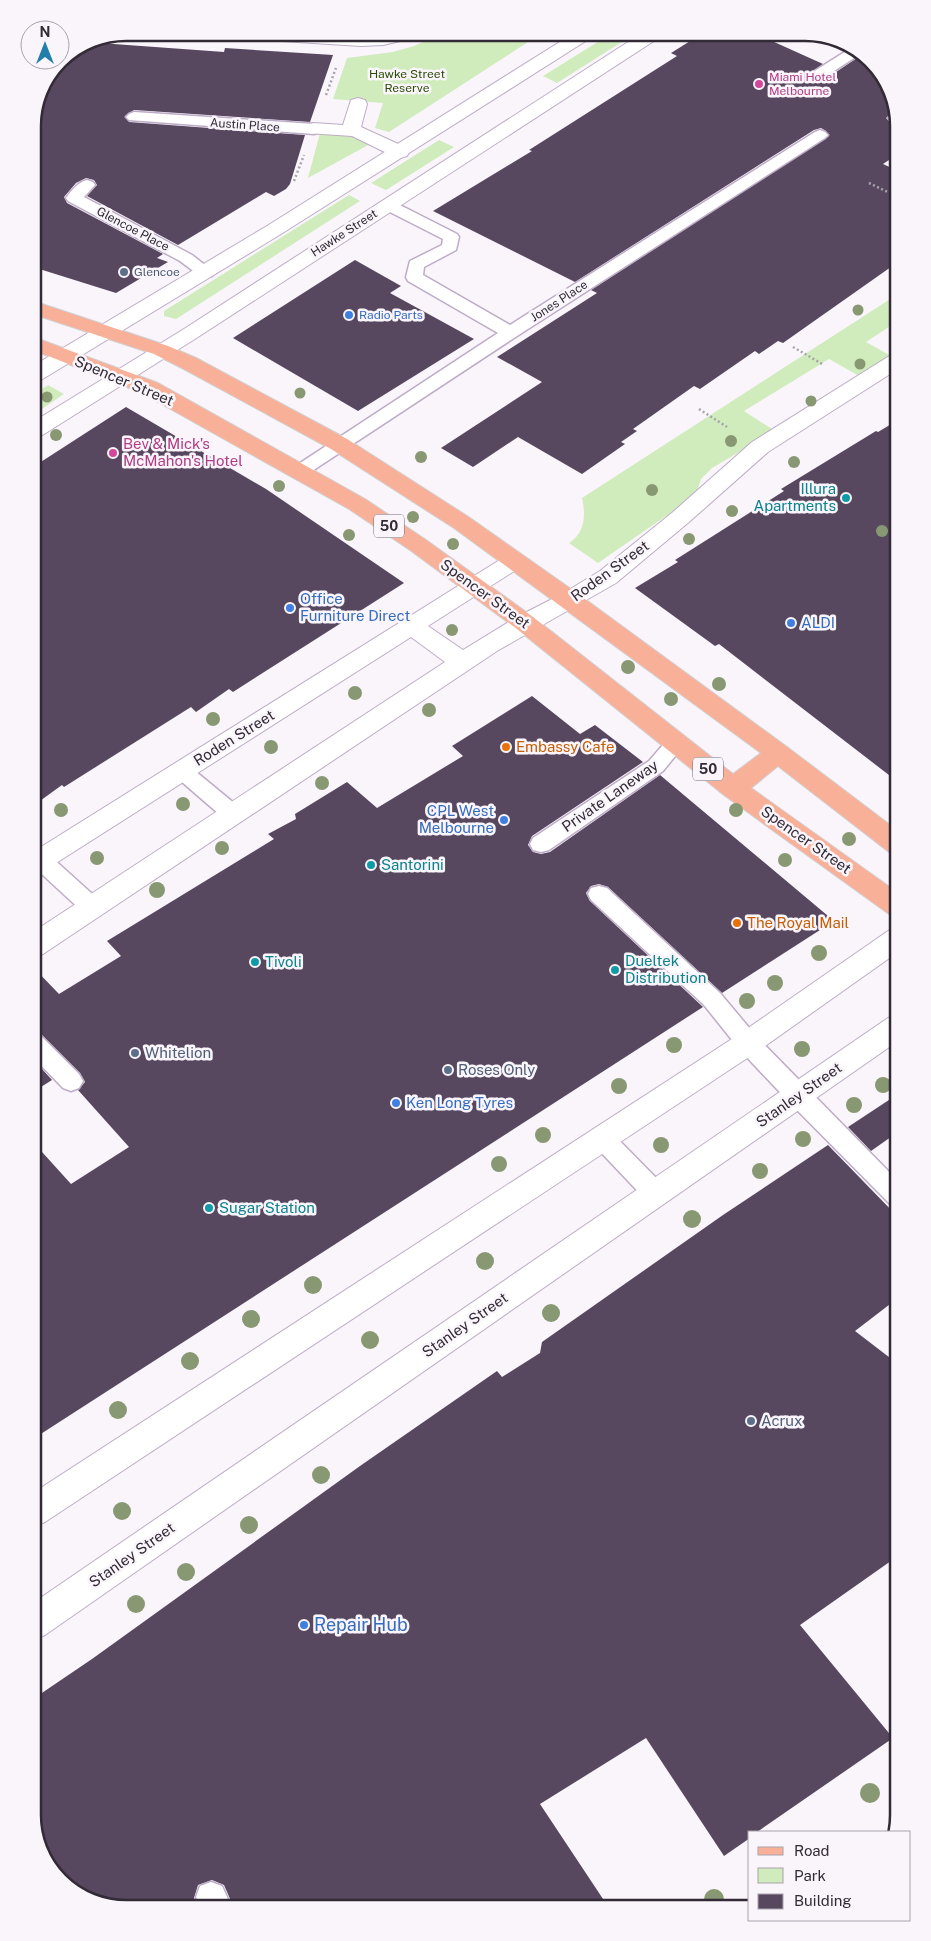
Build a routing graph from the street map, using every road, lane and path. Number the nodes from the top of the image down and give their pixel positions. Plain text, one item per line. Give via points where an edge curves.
1 (348, 41) joint
2 (372, 41) edge
3 (573, 41) edge
4 (640, 41) edge
5 (850, 55) edge
6 (818, 75) dead end
7 (358, 104) dead end
8 (134, 117) dead end
9 (314, 129) junction
10 (356, 131) junction
11 (820, 135) dead end
12 (400, 152) junction
13 (869, 183) dead end
14 (87, 185) dead end
15 (291, 187) dead end
16 (890, 193) edge
17 (367, 195) junction
18 (206, 272) junction
19 (41, 310) edge
20 (106, 332) junction
21 (511, 332) junction
22 (41, 346) edge
23 (793, 347) dead end
24 (161, 350) junction
25 (65, 355) junction
26 (824, 365) dead end
27 (890, 365) edge
28 (41, 370) edge
29 (120, 376) junction
30 (699, 409) dead end
31 (41, 425) edge
32 (728, 427) dead end
33 (339, 444) junction
34 (300, 471) junction
35 (514, 561) junction
36 (475, 586) junction
37 (570, 600) junction
38 (525, 623) junction
39 (411, 626) junction
40 (463, 662) junction
41 (675, 744) junction
42 (778, 753) junction
43 (182, 771) junction
44 (733, 788) junction
45 (233, 814) junction
46 (890, 839) edge
47 (541, 844) dead end
48 (41, 860) edge
49 (41, 867) edge
50 (599, 894) dead end
51 (890, 900) edge
52 (92, 907) junction
53 (41, 941) edge
54 (890, 944) edge
55 (890, 1032) edge
56 (748, 1043) junction
57 (41, 1051) edge
58 (71, 1081) dead end
59 (798, 1096) junction
60 (602, 1138) junction
61 (890, 1188) edge
62 (656, 1194) junction
63 (41, 1505) edge
64 (41, 1617) edge

1 - 2 street
1 - 9 path
3 - 12 street, Hawke Street
4 - 17 street, Hawke Street
5 - 6 lane
7 - 10 street via 351,128
8 - 9 lane, Austin Place
9 - 10 street, Austin Place
9 - 15 path
10 - 12 street
11 - 21 lane, Jones Place
12 - 17 street, Hawke Street
13 - 16 path
14 - 18 lane, Glencoe Place via 74,198
17 - 18 street, Hawke Street
17 - 21 lane via 451,237 450,247 416,266 414,277
17 - 24 street, Hawke Street
18 - 20 street, Hawke Street
19 - 20 main road
20 - 24 main road
20 - 25 street, Hawke Street
21 - 33 lane, Jones Place
22 - 25 main road, Spencer Street / 50
23 - 26 path
24 - 29 street, Hawke Street
24 - 33 main road
25 - 28 street, Hawke Street
25 - 29 main road, Spencer Street / 50
27 - 37 street, Roden Street via 760,446 665,531 608,577
29 - 31 street, Hawke Street
29 - 34 main road, Spencer Street / 50 via 150,388
30 - 32 path
33 - 34 lane, Jones Place
33 - 35 main road
34 - 36 main road, Spencer Street / 50 via 357,504
35 - 36 street, Roden Street
35 - 37 main road
36 - 38 main road, Spencer Street / 50
36 - 39 street, Roden Street
37 - 38 street, Roden Street
37 - 42 main road
38 - 40 street, Roden Street
38 - 41 main road, Spencer Street / 50
39 - 40 street
39 - 43 street, Roden Street
40 - 45 street, Roden Street
41 - 44 main road, Spencer Street / 50
41 - 47 lane, Private Laneway via 656,766
42 - 44 main road
42 - 46 main road
43 - 45 lane, Roden Street
43 - 48 street, Roden Street
44 - 51 main road, Spencer Street / 50
45 - 52 street, Roden Street
49 - 52 lane, Roden Street
50 - 56 lane via 712,999
52 - 53 street, Roden Street
54 - 56 street
55 - 59 street, Stanley Street
56 - 59 lane
56 - 60 street
57 - 58 lane
59 - 61 lane
59 - 62 street, Stanley Street
60 - 62 lane
60 - 63 street
62 - 64 street, Stanley Street

